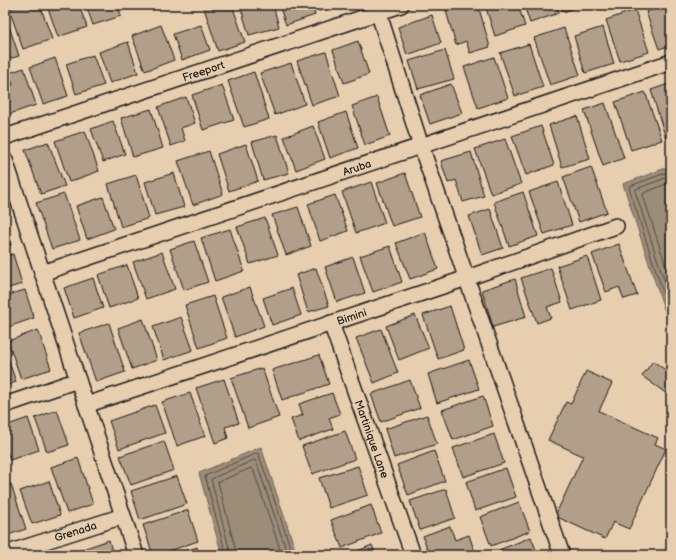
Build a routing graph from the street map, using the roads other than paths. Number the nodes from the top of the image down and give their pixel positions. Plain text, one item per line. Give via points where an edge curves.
1 (402, 5) edge
2 (377, 9) edge
3 (671, 62) edge
4 (5, 136) edge
5 (421, 146) junction
6 (5, 160) edge
7 (616, 226) dead end
8 (42, 273) junction
9 (467, 278) junction
10 (331, 323) junction
11 (78, 380) junction
12 (5, 405) edge
13 (86, 405) junction
14 (123, 516) junction
15 (5, 554) edge
16 (136, 555) edge
17 (413, 555) edge
18 (562, 555) edge

1 - 2 street, Freeport
2 - 4 street, Freeport
2 - 5 street
3 - 5 street, Aruba
5 - 8 street, Aruba
5 - 9 street
6 - 8 street
7 - 9 street, Bimini
8 - 11 street
9 - 10 street, Bimini
9 - 18 street
10 - 13 street, Bimini
10 - 17 street, Martinique Lane
11 - 12 street
11 - 13 street
13 - 14 street
14 - 15 street, Grenada
14 - 16 street

